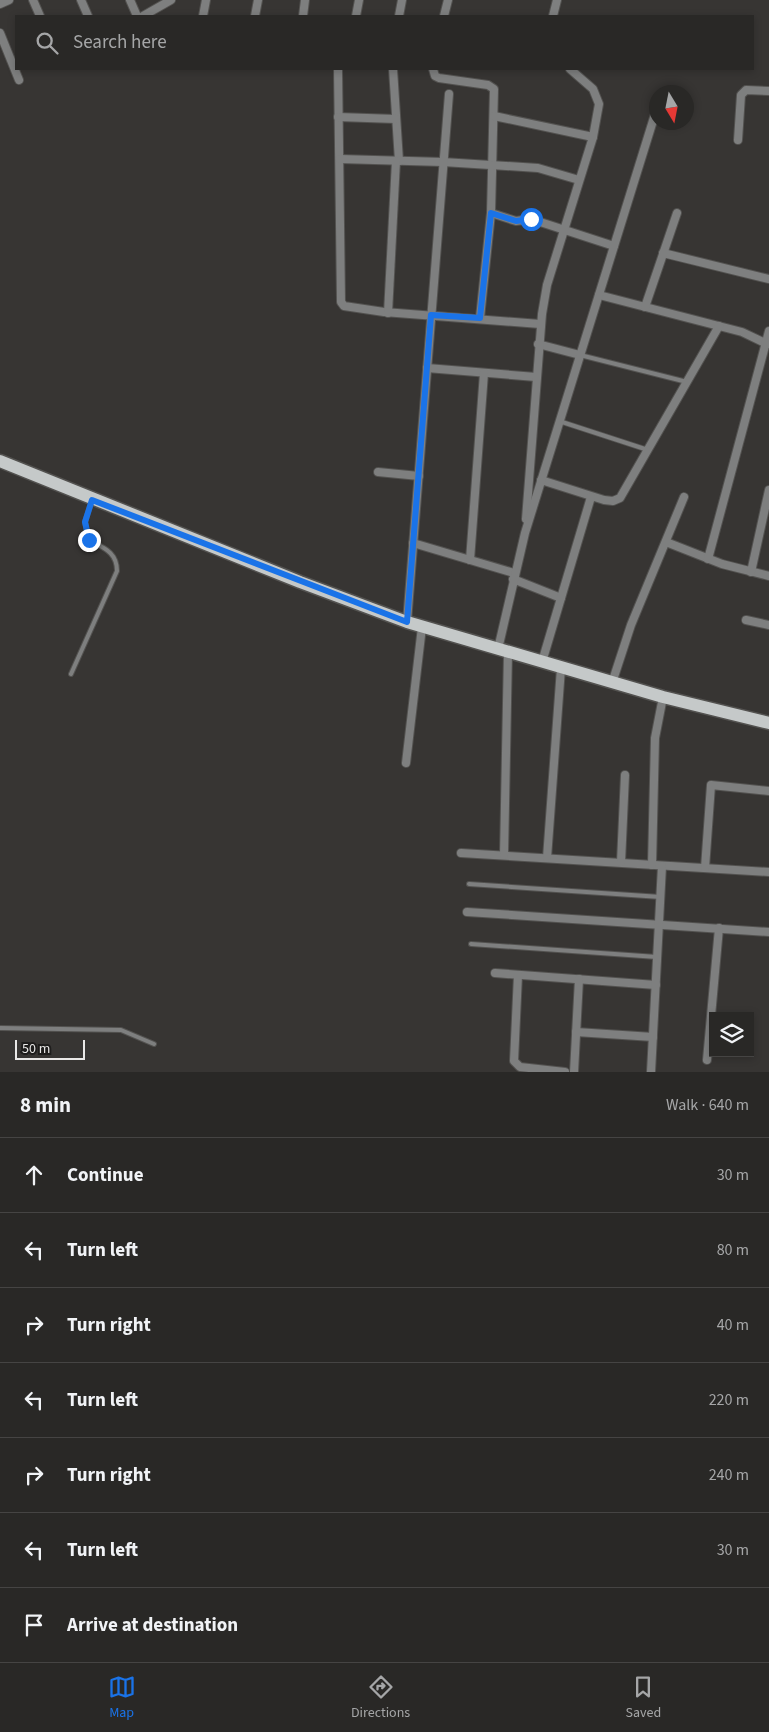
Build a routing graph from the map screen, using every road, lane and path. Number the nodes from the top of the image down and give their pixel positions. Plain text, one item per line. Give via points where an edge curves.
1 (9, 0) edge
2 (33, 0) edge
3 (81, 0) edge
4 (130, 0) edge
5 (171, 0) edge
6 (206, 0) edge
7 (258, 0) edge
8 (305, 0) edge
9 (358, 0) edge
10 (402, 0) edge
11 (448, 0) edge
12 (557, 0) edge
13 (0, 4) edge
14 (40, 15) edge
15 (88, 15) edge
16 (137, 15) edge
17 (144, 15) edge
18 (203, 15) edge
19 (255, 15) edge
20 (303, 15) edge
21 (356, 15) edge
22 (399, 15) edge
23 (444, 15) edge
24 (553, 15) edge
25 (0, 33) edge
26 (338, 70) edge
27 (393, 70) edge
28 (433, 70) edge
29 (571, 70) edge
30 (19, 80) dead end
31 (769, 91) edge
32 (449, 94) dead end
33 (494, 116) junction
34 (338, 117) junction
35 (396, 119) junction
36 (650, 130) edge
37 (593, 137) junction
38 (738, 140) dead end
39 (340, 160) junction
40 (397, 161) junction
41 (444, 162) junction
42 (493, 165) junction
43 (579, 180) junction
44 (491, 213) junction
45 (677, 213) dead end
46 (564, 231) junction
47 (614, 246) junction
48 (664, 254) junction
49 (769, 279) edge
50 (599, 295) junction
51 (645, 306) junction
52 (388, 313) junction
53 (431, 315) junction
54 (480, 318) junction
55 (540, 324) junction
56 (719, 326) junction
57 (769, 331) edge
58 (767, 343) edge
59 (538, 344) junction
60 (580, 355) junction
61 (427, 368) junction
62 (484, 373) junction
63 (536, 377) junction
64 (687, 382) junction
65 (560, 422) junction
66 (648, 450) junction
67 (0, 461) edge
68 (378, 472) dead end
69 (418, 476) junction
70 (541, 480) junction
71 (769, 490) edge
72 (591, 497) junction
73 (684, 497) dead end
74 (92, 500) junction
75 (766, 528) edge
76 (524, 533) junction
77 (666, 542) junction
78 (413, 543) junction
79 (708, 559) junction
80 (470, 560) junction
81 (751, 572) junction
82 (513, 576) junction
83 (769, 576) edge
84 (561, 598) junction
85 (746, 620) dead end
86 (407, 622) junction
87 (769, 625) edge
88 (422, 627) junction
89 (503, 650) junction
90 (542, 662) junction
91 (561, 668) junction
92 (71, 674) dead end
93 (612, 683) junction
94 (663, 698) junction
95 (769, 723) edge
96 (406, 763) dead end
97 (625, 775) dead end
98 (769, 791) edge
99 (462, 853) dead end
100 (504, 855) junction
101 (547, 858) junction
102 (621, 862) junction
103 (652, 865) junction
104 (662, 866) junction
105 (705, 868) junction
106 (769, 872) edge
107 (468, 884) dead end
108 (660, 897) junction
109 (467, 912) dead end
110 (659, 923) junction
111 (718, 928) junction
112 (769, 932) edge
113 (472, 944) dead end
114 (657, 957) junction
115 (494, 974) dead end
116 (518, 975) junction
117 (580, 979) junction
118 (656, 984) junction
119 (0, 1028) edge
120 (576, 1032) junction
121 (653, 1037) junction
122 (154, 1044) dead end
123 (707, 1060) dead end
124 (565, 1072) edge
125 (574, 1072) edge
126 (651, 1072) edge

1 - 13 street
2 - 14 street
3 - 15 street
4 - 16 street
5 - 17 street
6 - 18 street
7 - 19 street
8 - 20 street
9 - 21 street
10 - 22 street
11 - 23 street
12 - 24 street
25 - 30 street
26 - 34 street
27 - 35 street
28 - 33 street via 439,78 491,86 495,93
29 - 37 street via 593,89 599,104
31 - 38 street via 746,90 741,95
32 - 41 street
33 - 37 street
33 - 42 street
34 - 35 street
34 - 39 street
35 - 40 street
36 - 47 street
37 - 43 street
39 - 40 street
39 - 52 street via 341,302 349,308
40 - 41 street
40 - 52 street
41 - 42 street
41 - 53 street
42 - 43 street via 538,168
42 - 44 street
43 - 46 street
44 - 46 street via 516,221 531,219
44 - 54 street
45 - 48 street
46 - 47 street
46 - 55 street via 547,285
47 - 50 street
48 - 49 street
48 - 51 street
50 - 51 street
50 - 60 street
51 - 56 street
52 - 53 street
53 - 54 street
53 - 61 street
54 - 55 street
55 - 59 street
56 - 58 street
56 - 64 street
57 - 58 street
58 - 79 street
59 - 60 street
59 - 63 street
60 - 64 lane
60 - 65 street
61 - 62 street
61 - 69 street
62 - 63 street
62 - 80 street
63 - 76 street
64 - 66 street
65 - 66 lane
65 - 70 street
66 - 72 street via 620,498 612,501
67 - 74 main road
68 - 69 street
69 - 78 street
70 - 72 street
70 - 76 street
71 - 75 street
72 - 84 street
73 - 77 street
74 - 86 main road
74 - 92 lane via 85,522 89,540 110,551 117,562 117,571
75 - 81 street
76 - 82 street
77 - 79 street
77 - 93 street
78 - 80 street
78 - 86 street
79 - 81 street
80 - 82 street
81 - 83 street
82 - 84 street
82 - 89 street
84 - 90 street
85 - 87 street
86 - 88 main road
88 - 89 main road
88 - 96 street
89 - 90 main road
89 - 100 street
90 - 91 main road
91 - 93 main road
91 - 101 street
93 - 94 main road
94 - 95 main road
94 - 103 street via 655,738
97 - 102 street
98 - 105 street via 711,785
99 - 100 street
100 - 101 street
101 - 102 street
102 - 103 street
103 - 104 street
104 - 105 street
104 - 108 street
105 - 106 street
107 - 108 lane
108 - 110 street
109 - 110 street
110 - 111 street
110 - 114 street
111 - 112 street
111 - 123 street
113 - 114 lane
114 - 118 street
115 - 116 street
116 - 117 street
116 - 124 street via 514,1061 520,1067
117 - 118 street
117 - 120 street
118 - 121 street
119 - 122 lane via 120,1030
120 - 121 street
120 - 125 street
121 - 126 street

